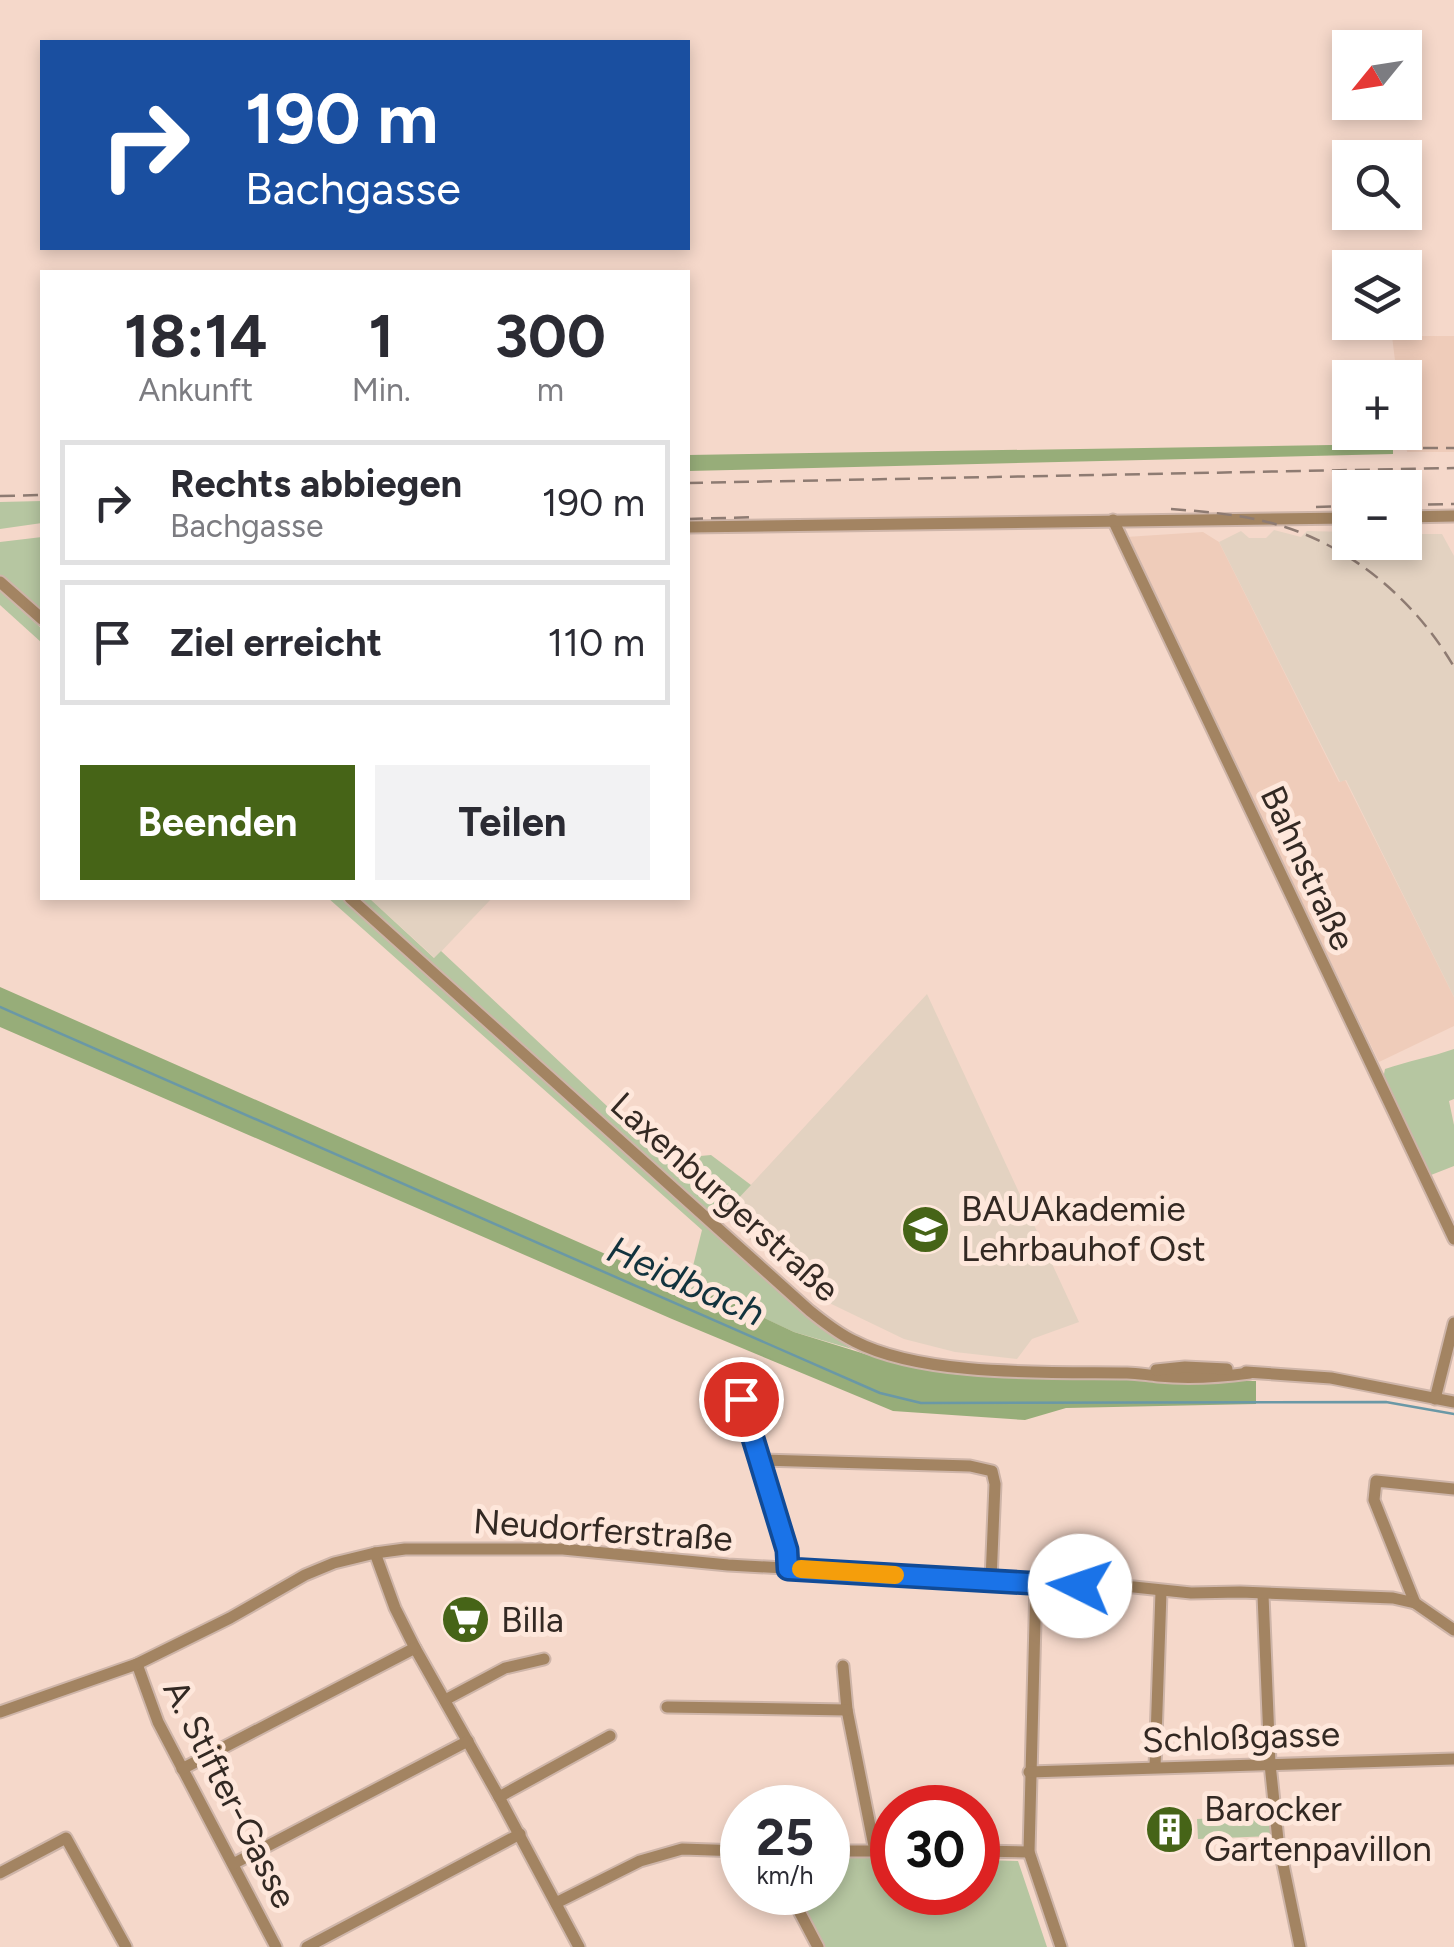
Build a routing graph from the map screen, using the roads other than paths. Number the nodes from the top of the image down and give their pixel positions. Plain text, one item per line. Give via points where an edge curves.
1 (1454, 516) edge
2 (1422, 517) edge
3 (1332, 518) edge
4 (1113, 520) junction
5 (690, 527) edge
6 (0, 582) edge
7 (40, 617) edge
8 (352, 900) edge
9 (1454, 1239) edge
10 (1454, 1323) edge
11 (732, 1369) dead end
12 (1435, 1398) junction
13 (1454, 1402) edge
14 (759, 1460) junction
15 (1454, 1489) edge
16 (375, 1552) junction
17 (788, 1569) junction
18 (991, 1580) junction
19 (1036, 1583) junction
20 (1160, 1592) junction
21 (1264, 1595) junction
22 (1415, 1603) junction
23 (1454, 1630) edge
24 (414, 1648) junction
25 (544, 1659) dead end
26 (137, 1664) junction
27 (843, 1666) dead end
28 (445, 1700) junction
29 (667, 1707) dead end
30 (848, 1710) junction
31 (0, 1712) edge
32 (610, 1736) dead end
33 (468, 1741) junction
34 (1454, 1759) edge
35 (1270, 1764) junction
36 (1155, 1767) junction
37 (182, 1769) junction
38 (1029, 1772) junction
39 (499, 1796) junction
40 (870, 1828) edge
41 (520, 1834) junction
42 (720, 1850) edge
43 (1000, 1851) edge
44 (1029, 1852) junction
45 (233, 1864) junction
46 (0, 1873) edge
47 (556, 1903) junction
48 (801, 1915) edge
49 (126, 1947) edge
50 (276, 1947) edge
51 (307, 1947) edge
52 (578, 1947) edge
53 (818, 1947) edge
54 (1062, 1947) edge
55 (1300, 1947) edge

1 - 2 street
3 - 4 street
4 - 5 street
4 - 9 street, Bahnstraße
6 - 7 street
8 - 12 street, Laxenburgerstraße via 743,1252 856,1343 954,1366 1319,1376
10 - 12 street
11 - 14 street
12 - 13 street, Laxenburgerstraße
14 - 17 street
14 - 18 street via 992,1471
15 - 22 street via 1376,1481 1374,1500
16 - 17 street, Neudorferstraße via 564,1549
16 - 24 street
16 - 26 street, Neudorferstraße via 305,1575
17 - 18 street, Neudorferstraße
18 - 19 street, Neudorferstraße
19 - 20 street, Neudorferstraße
19 - 38 street
20 - 21 street, Neudorferstraße
20 - 36 street
21 - 22 street, Neudorferstraße
21 - 35 street
22 - 23 street
24 - 28 street
24 - 37 street
25 - 28 street via 504,1668
26 - 31 street, Neudorferstraße
26 - 37 street, A. Stifter-Gasse
27 - 30 street
28 - 33 street
29 - 30 street
30 - 40 street
32 - 39 street
33 - 39 street
33 - 45 street
34 - 35 street, Schloßgasse
35 - 36 street, Schloßgasse
35 - 55 street
36 - 38 street, Schloßgasse
37 - 45 street, A. Stifter-Gasse
38 - 44 street
39 - 41 street
41 - 47 street
41 - 51 street
42 - 47 street via 682,1848 640,1860
43 - 44 street
44 - 54 street
45 - 50 street, A. Stifter-Gasse
46 - 49 street via 66,1838
47 - 52 street
48 - 53 street

